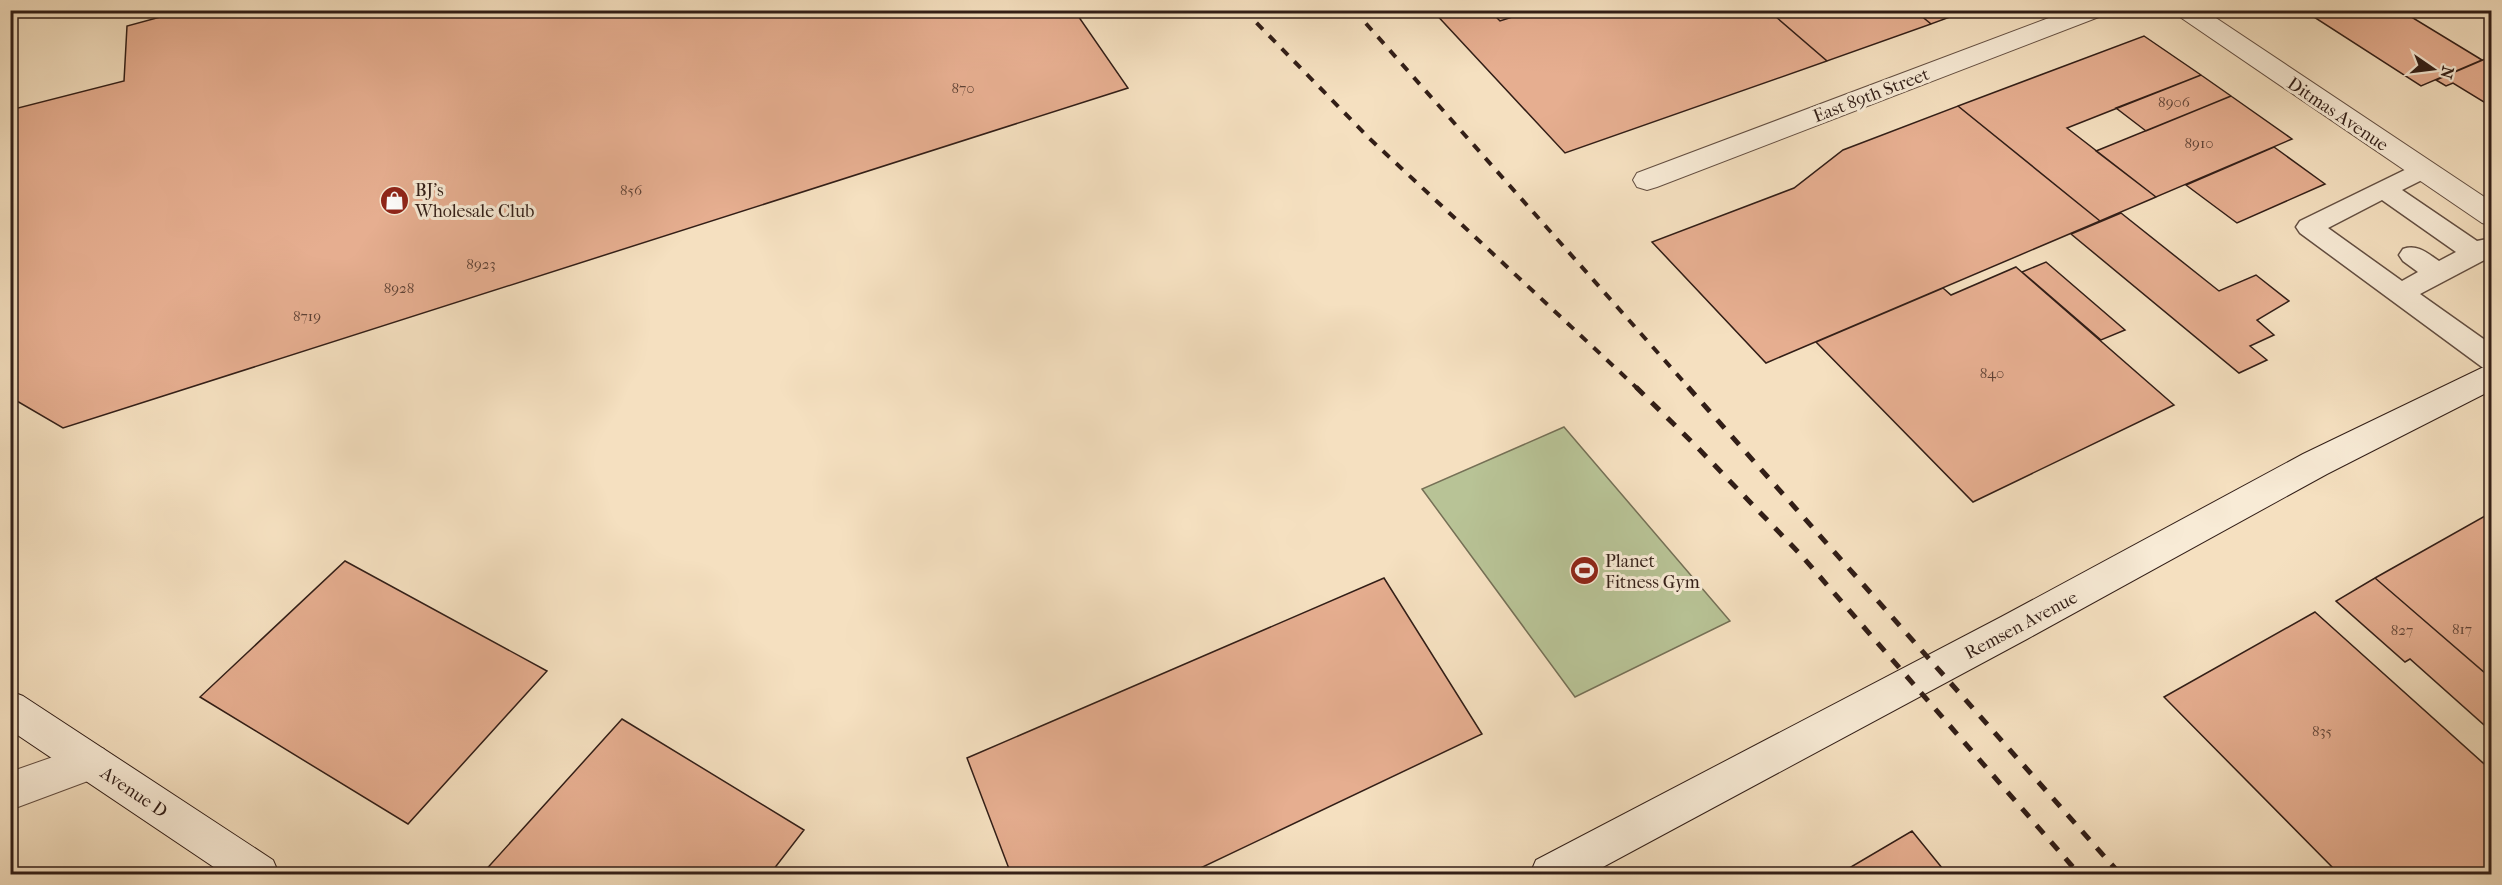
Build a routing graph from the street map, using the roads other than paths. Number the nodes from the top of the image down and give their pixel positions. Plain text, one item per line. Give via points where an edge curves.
1 (2095, 10) edge
2 (2186, 10) edge
3 (2421, 170) junction
4 (1647, 180) dead end
5 (2383, 189) junction
6 (2492, 216) edge
7 (2484, 249) edge
8 (2412, 255) dead end
9 (2437, 273) junction
10 (2401, 293) junction
11 (2492, 360) edge
12 (2492, 375) edge
13 (10, 708) edge
14 (90, 762) junction
15 (10, 791) edge
16 (259, 874) edge
17 (1550, 874) edge

1 - 4 main road, East 89th Street
2 - 3 main road, Ditmas Avenue
3 - 5 lane
3 - 6 main road, Ditmas Avenue
5 - 7 lane
5 - 10 lane via 2356,216 2309,227
7 - 9 lane
8 - 9 lane
9 - 10 lane
10 - 11 lane
12 - 17 main road, Remsen Avenue via 2314,464 2004,634
13 - 14 main road, Avenue D
14 - 15 main road
14 - 16 main road, Avenue D

